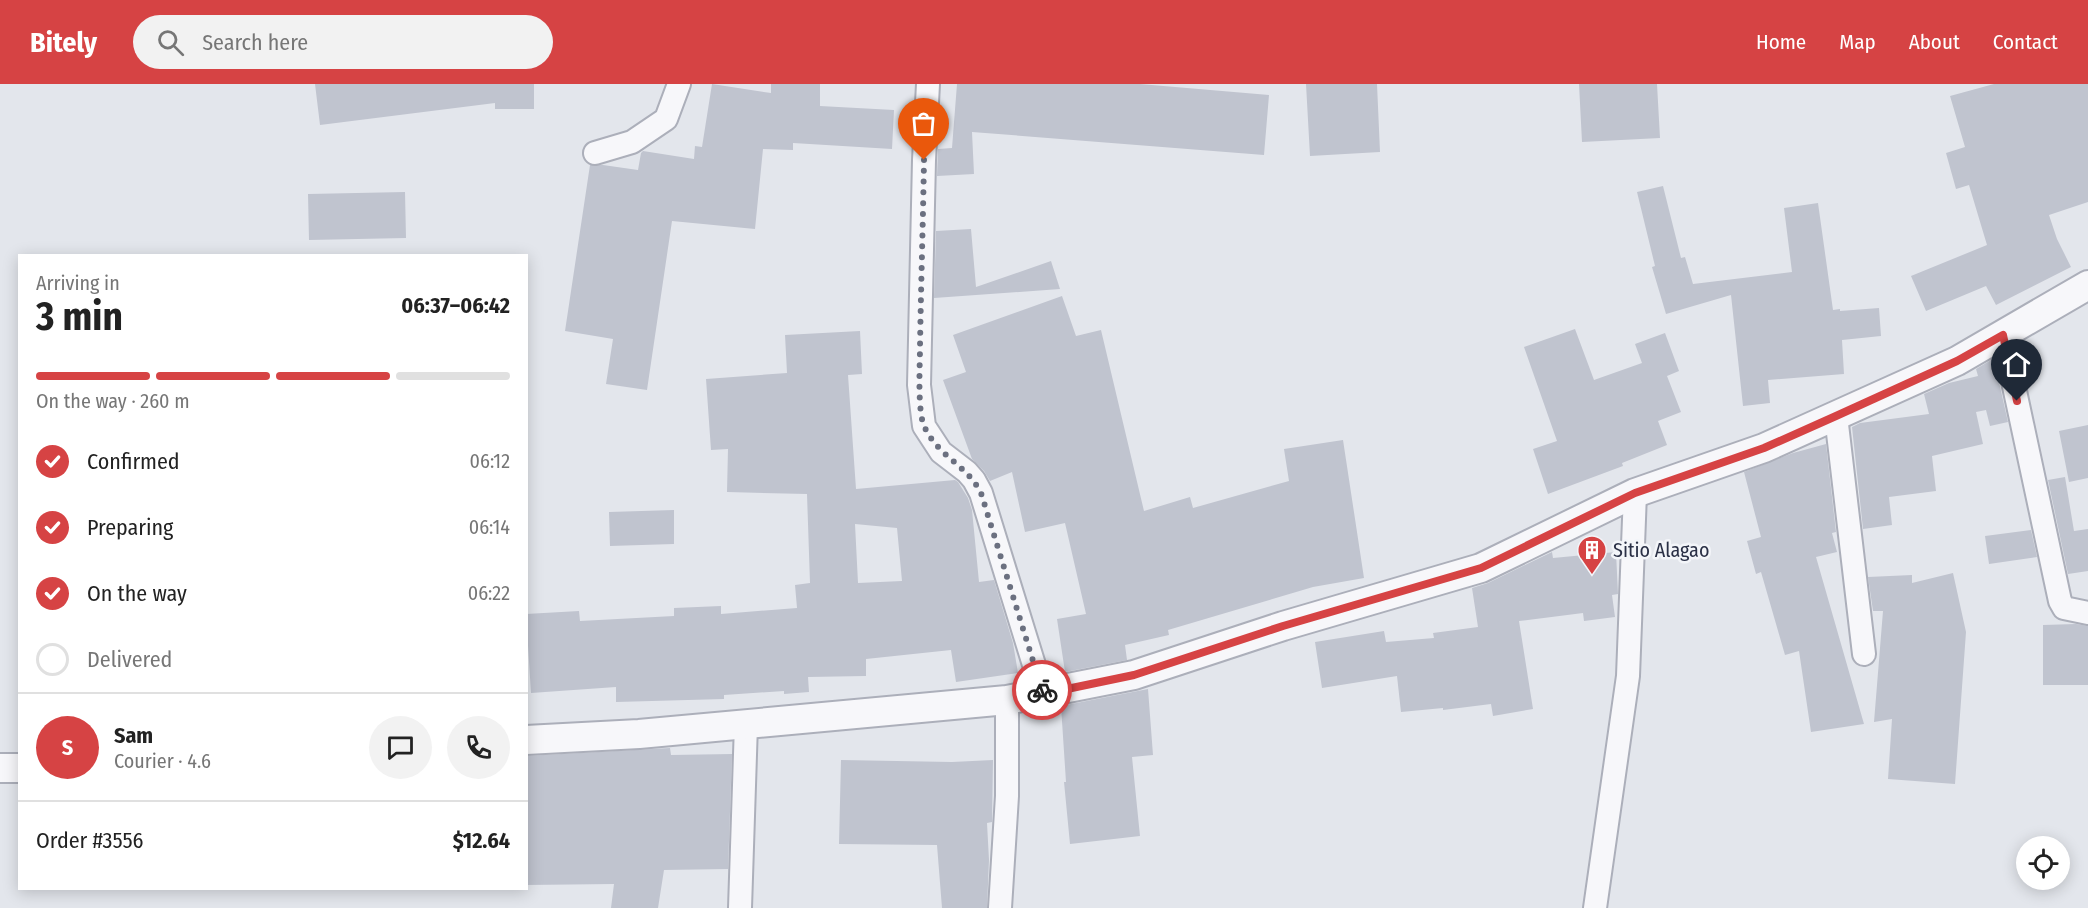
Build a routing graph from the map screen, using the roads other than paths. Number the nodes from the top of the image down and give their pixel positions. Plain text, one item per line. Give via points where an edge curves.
1 (679, 84) edge
2 (928, 84) edge
3 (595, 153) dead end
4 (2088, 285) edge
5 (2003, 335) junction
6 (1836, 416) junction
7 (1635, 493) junction
8 (2088, 613) edge
9 (1864, 654) dead end
10 (1043, 694) junction
11 (1007, 700) junction
12 (746, 724) junction
13 (528, 740) edge
14 (0, 768) edge
15 (18, 768) edge
16 (740, 908) edge
17 (1000, 908) edge
18 (1595, 908) edge

1 - 3 street via 666,118 649,132 632,142
2 - 10 street via 919,385 924,426 941,452 967,472 981,493
4 - 5 street
5 - 6 street via 1957,361
5 - 8 street via 2060,601 2064,608
6 - 7 street via 1764,448
6 - 9 street
7 - 10 street via 1481,568 1134,675
7 - 18 street via 1628,676
10 - 11 street
11 - 12 street
11 - 17 street via 1007,796
12 - 13 street
12 - 16 street
14 - 15 street

